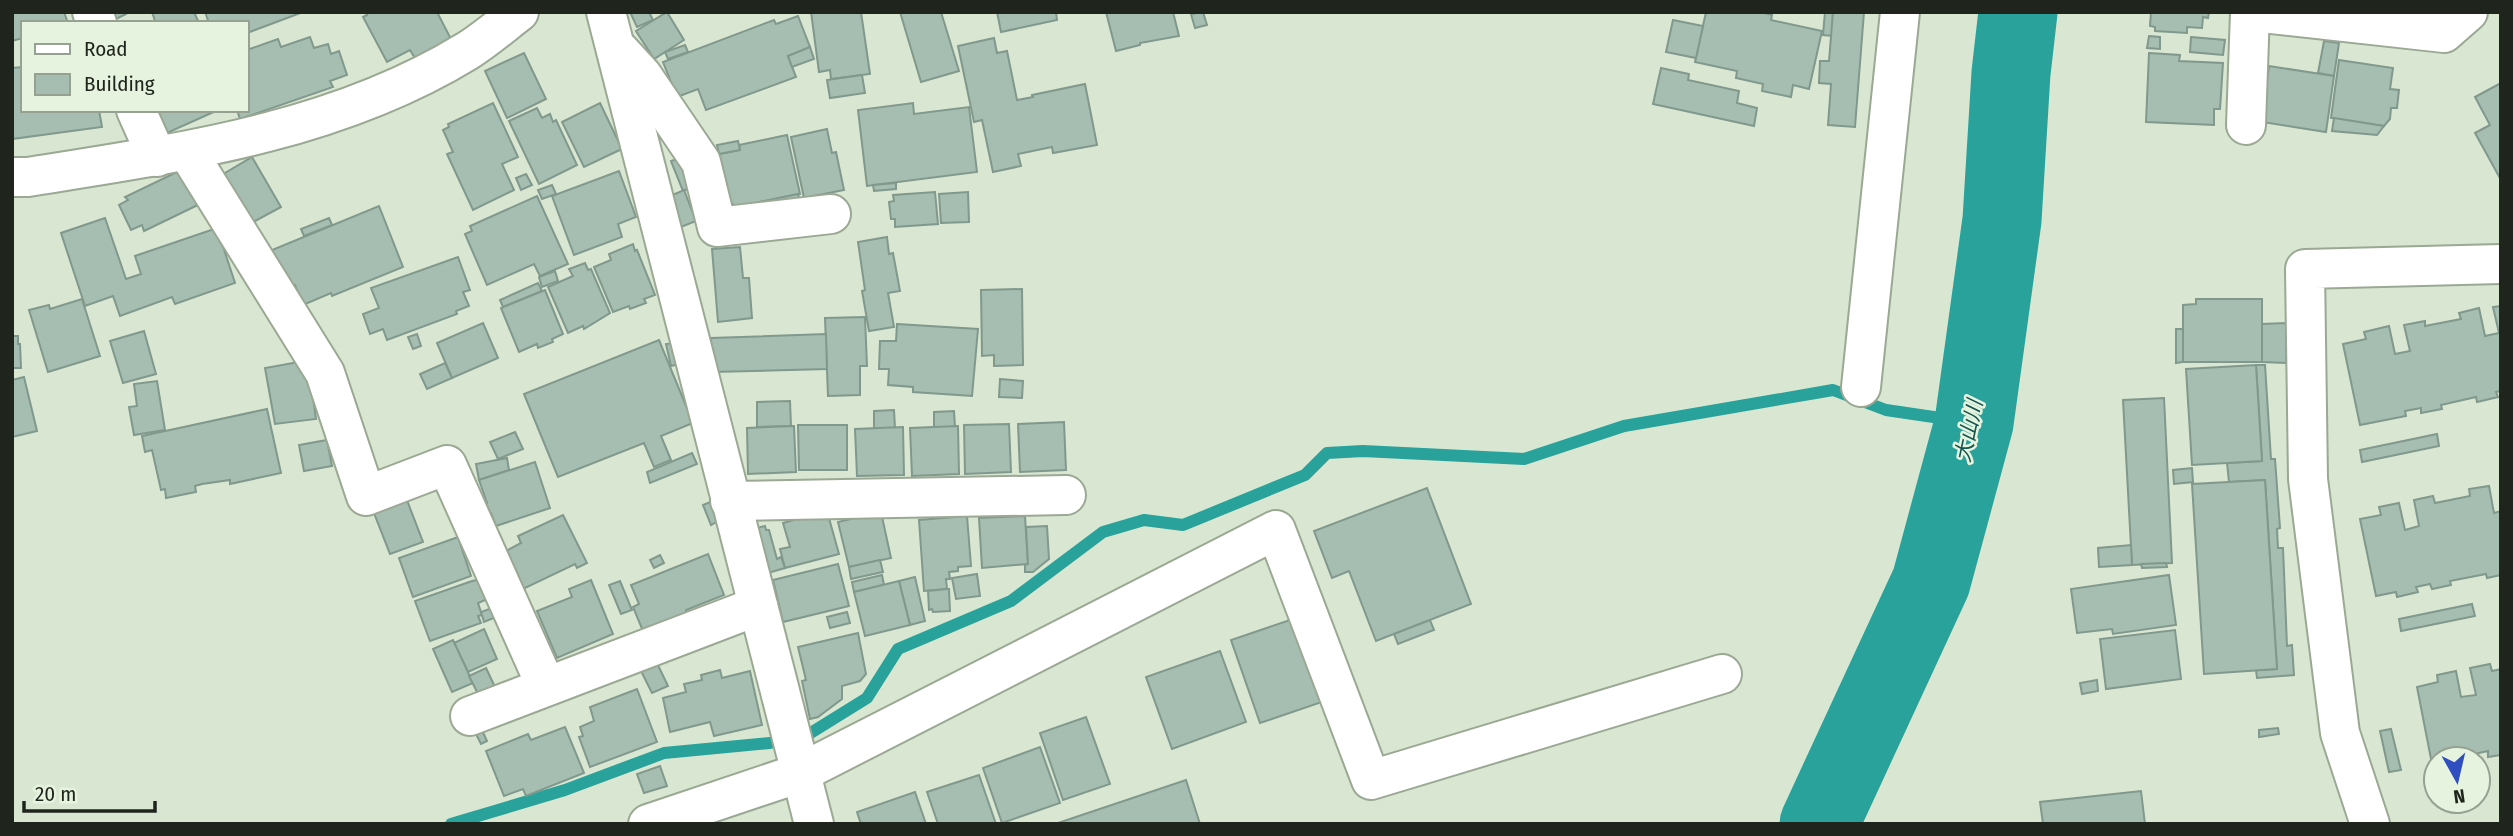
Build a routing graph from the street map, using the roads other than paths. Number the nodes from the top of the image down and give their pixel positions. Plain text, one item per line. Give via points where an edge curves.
1 (519, 12) edge
2 (1900, 12) edge
3 (2252, 12) edge
4 (2468, 12) edge
5 (610, 29) edge
6 (138, 112) edge
7 (2246, 125) dead end
8 (172, 154) junction
9 (12, 177) edge
10 (831, 214) dead end
11 (2501, 264) edge
12 (1861, 387) dead end
13 (1066, 495) dead end
14 (730, 501) junction
15 (758, 606) junction
16 (1722, 674) dead end
17 (546, 686) junction
18 (470, 716) dead end
19 (800, 773) junction
20 (649, 824) edge
21 (814, 824) edge
22 (2370, 824) edge

1 - 8 street via 468,50 390,92 315,120
2 - 12 street
3 - 4 street via 2444,33
3 - 7 street
5 - 10 street via 701,162 717,227
5 - 14 street
6 - 8 street
8 - 9 street
8 - 17 street via 325,373 366,496 447,465
11 - 22 street via 2305,269 2308,479 2340,733
13 - 14 street
14 - 15 street
15 - 17 street
15 - 19 street
16 - 19 street via 1371,780 1276,530
17 - 18 street
19 - 20 street
19 - 21 street

